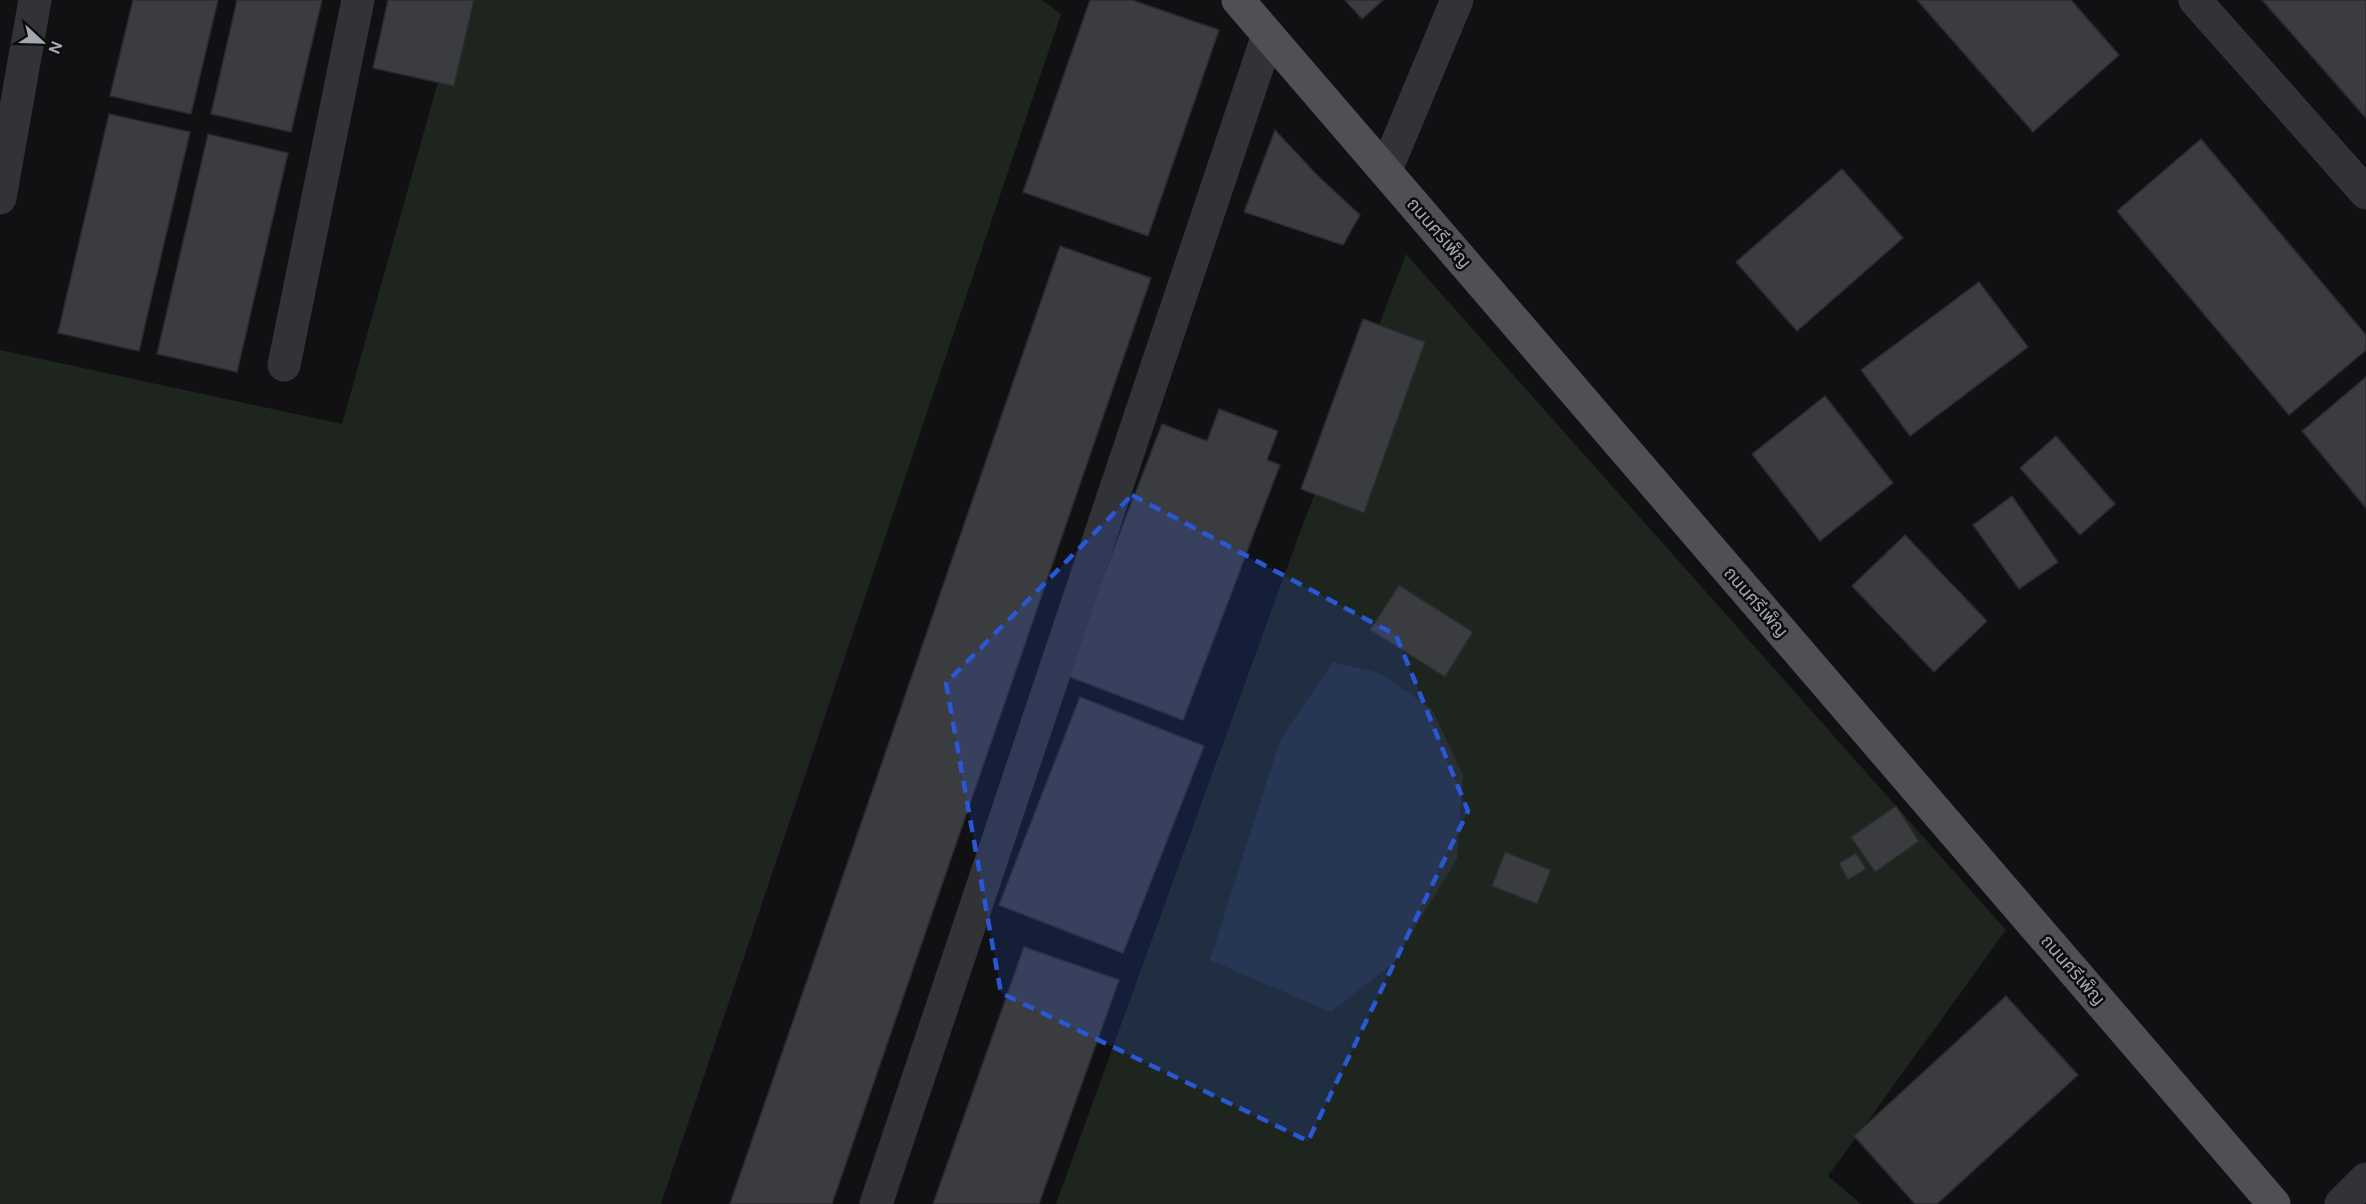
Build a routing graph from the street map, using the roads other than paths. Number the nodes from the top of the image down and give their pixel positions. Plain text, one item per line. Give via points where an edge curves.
1 (34, 0) edge
2 (358, 0) edge
3 (1238, 0) edge
4 (1457, 0) edge
5 (2195, 0) edge
6 (1268, 35) junction
7 (1386, 170) junction
8 (2366, 193) edge
9 (0, 198) edge
10 (284, 365) dead end
11 (2366, 1179) edge
12 (876, 1204) edge
13 (2274, 1204) edge
14 (2341, 1204) edge

1 - 9 street
2 - 10 street
3 - 6 main road, ถนนศรีเพ็ญ
4 - 7 street
5 - 8 street
6 - 7 main road, ถนนศรีเพ็ญ
6 - 12 street
7 - 13 main road, ถนนศรีเพ็ญ
11 - 14 street

